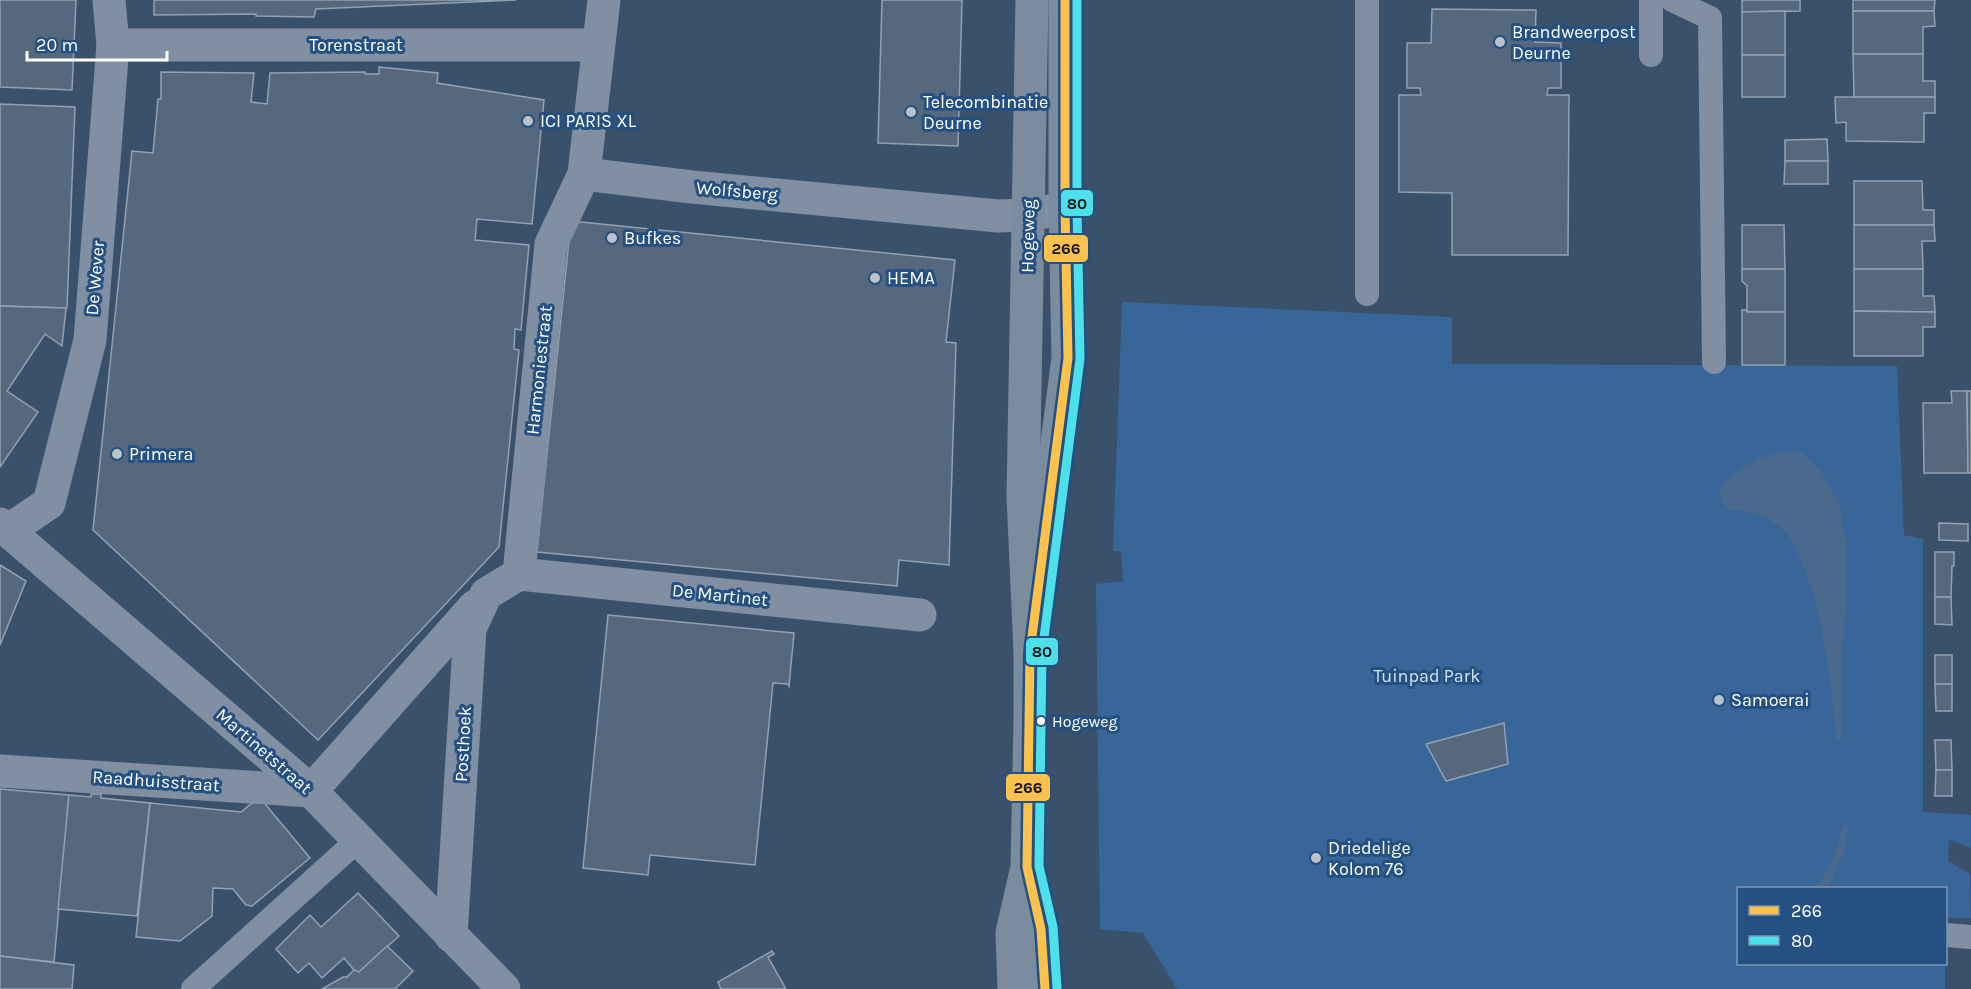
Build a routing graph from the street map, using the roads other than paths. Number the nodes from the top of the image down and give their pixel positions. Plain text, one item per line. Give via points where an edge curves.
1 (110, 0) edge
2 (604, 0) edge
3 (1032, 0) edge
4 (1065, 0) edge
5 (1367, 0) edge
6 (1651, 0) edge
7 (1672, 0) edge
8 (113, 45) junction
9 (598, 45) junction
10 (1651, 55) dead end
11 (584, 174) junction
12 (1065, 208) junction
13 (1028, 215) junction
14 (1367, 294) dead end
15 (1714, 362) dead end
16 (4, 527) edge
17 (519, 574) junction
18 (486, 594) junction
19 (920, 615) dead end
20 (1030, 652) junction
21 (0, 771) edge
22 (311, 791) junction
23 (358, 840) junction
24 (1027, 867) junction
25 (1947, 935) edge
26 (451, 936) junction
27 (1971, 937) edge
28 (193, 989) edge
29 (504, 989) edge
30 (1014, 989) edge
31 (1045, 989) edge

1 - 8 street, De Wever
2 - 9 street
3 - 13 street, Hogeweg
4 - 12 street, Hogeweg
5 - 14 lane
6 - 10 lane
7 - 15 lane via 1710,18
8 - 9 street, Torenstraat
8 - 16 street, De Wever via 90,340 49,503
9 - 11 street
11 - 13 street, Wolfsberg via 986,215
11 - 17 street, Harmoniestraat via 551,244
12 - 13 street, Wolfsberg
12 - 20 street, Hogeweg via 1068,358
13 - 20 street, Hogeweg via 1023,497
16 - 22 street, Martinetstraat
17 - 18 street
17 - 19 street, De Martinet
18 - 22 street
18 - 26 street, Posthoek via 470,629
20 - 24 street, Hogeweg
21 - 22 street, Raadhuisstraat
22 - 23 street, Martinetstraat
23 - 26 street, Martinetstraat
23 - 28 lane
24 - 30 street, Hogeweg via 1012,933
24 - 31 street, Hogeweg via 1041,929
25 - 27 lane
26 - 29 street, Martinetstraat

